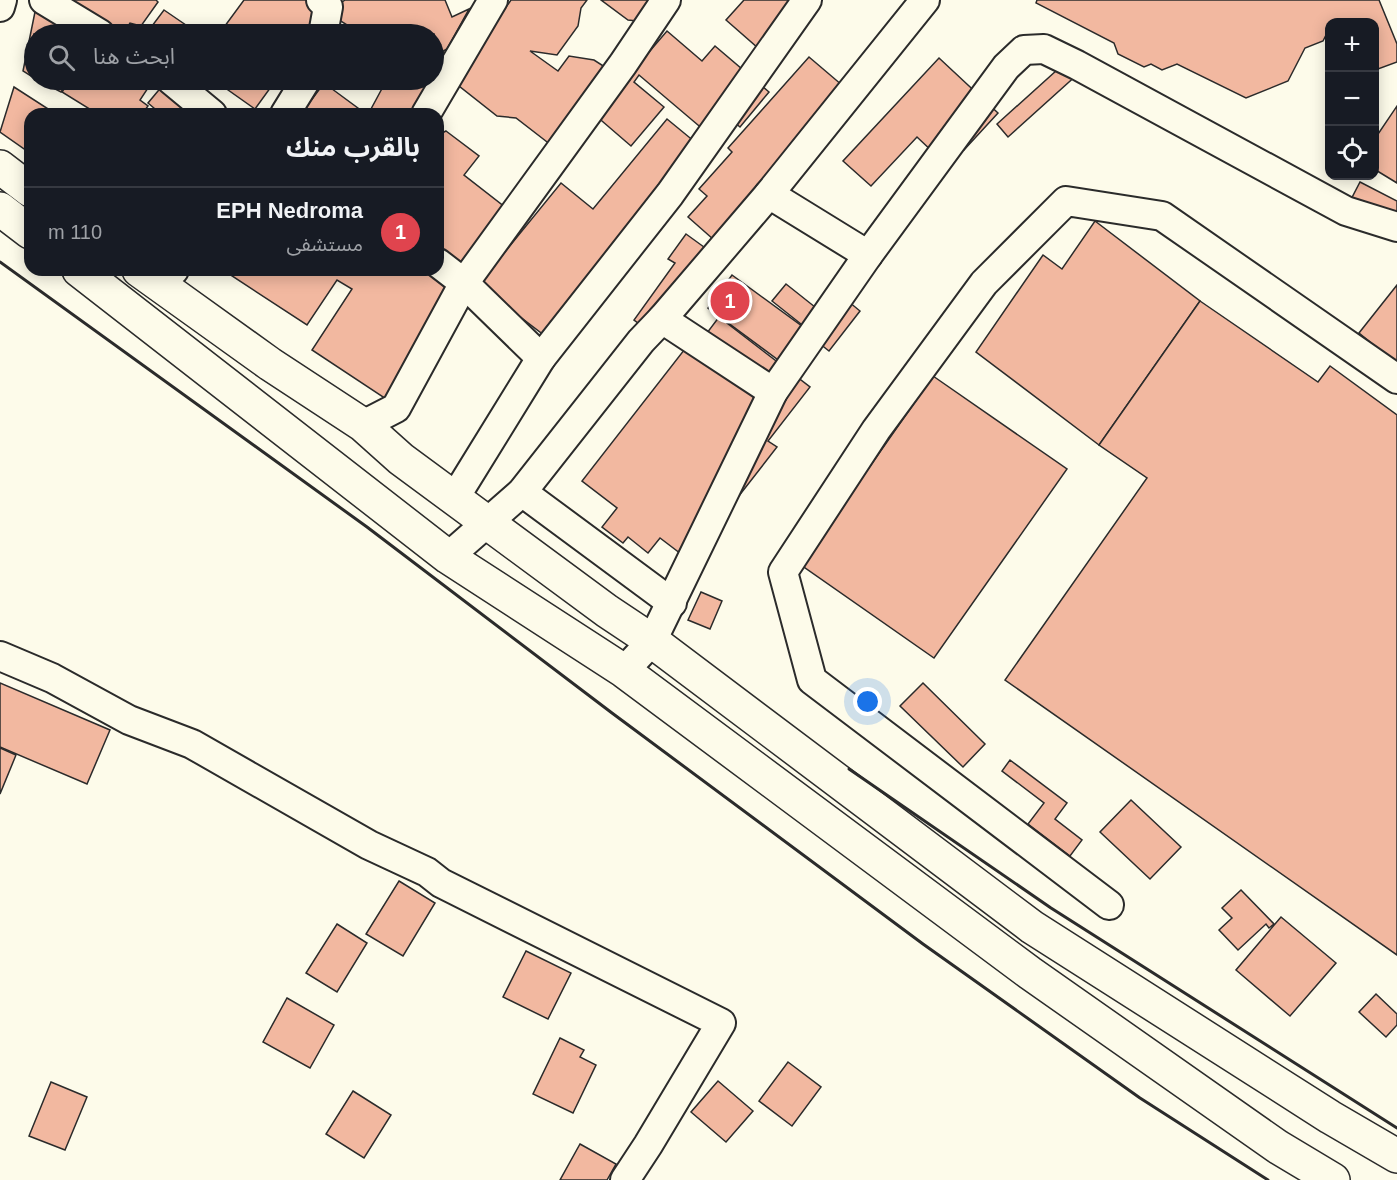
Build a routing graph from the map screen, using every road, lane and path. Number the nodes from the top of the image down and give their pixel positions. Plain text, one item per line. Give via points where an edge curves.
1 (2, 0) edge
2 (44, 0) edge
3 (321, 0) edge
4 (493, 0) edge
5 (666, 0) edge
6 (807, 0) edge
7 (925, 0) edge
8 (0, 7) edge
9 (84, 24) edge
10 (325, 24) edge
11 (444, 83) edge
12 (183, 90) edge
13 (300, 90) edge
14 (440, 90) edge
15 (205, 108) edge
16 (289, 108) edge
17 (430, 108) edge
18 (0, 167) edge
19 (24, 185) edge
20 (769, 194) junction
21 (0, 209) edge
22 (24, 227) edge
23 (1397, 227) edge
24 (868, 255) junction
25 (444, 268) edge
26 (87, 276) edge
27 (159, 276) edge
28 (464, 283) junction
29 (662, 319) junction
30 (541, 358) junction
31 (1397, 379) edge
32 (773, 392) junction
33 (363, 425) junction
34 (522, 492) junction
35 (454, 499) junction
36 (487, 524) junction
37 (448, 557) junction
38 (672, 603) junction
39 (652, 641) junction
40 (0, 656) edge
41 (624, 671) junction
42 (1109, 905) dead end
43 (1397, 1156) edge
44 (625, 1180) edge
45 (1333, 1180) edge

1 - 8 street
2 - 9 street
3 - 10 street via 328,7
4 - 11 street
5 - 28 street
6 - 30 street via 669,194
7 - 20 street
12 - 15 street
13 - 16 street
14 - 17 street
18 - 19 main road
20 - 24 street
20 - 29 street
21 - 22 main road
23 - 24 street via 1346,211 1044,49 1024,51 1006,67
24 - 32 street
25 - 28 street
26 - 37 main road
27 - 33 main road via 261,357
28 - 30 street
28 - 33 street via 396,408
29 - 32 street
29 - 34 street via 640,341
30 - 35 street
31 - 42 street via 1162,216 1066,201 984,283 876,430 783,572 812,680
32 - 38 street
33 - 35 main road via 400,459
34 - 36 street
34 - 38 street
35 - 36 main road
36 - 37 street
36 - 39 main road
37 - 41 main road
38 - 39 street
39 - 41 street
39 - 43 main road via 1032,927
40 - 44 street via 52,678 129,720 192,744 369,845 427,872 441,884 721,1023
41 - 45 main road via 1030,973 1278,1147

